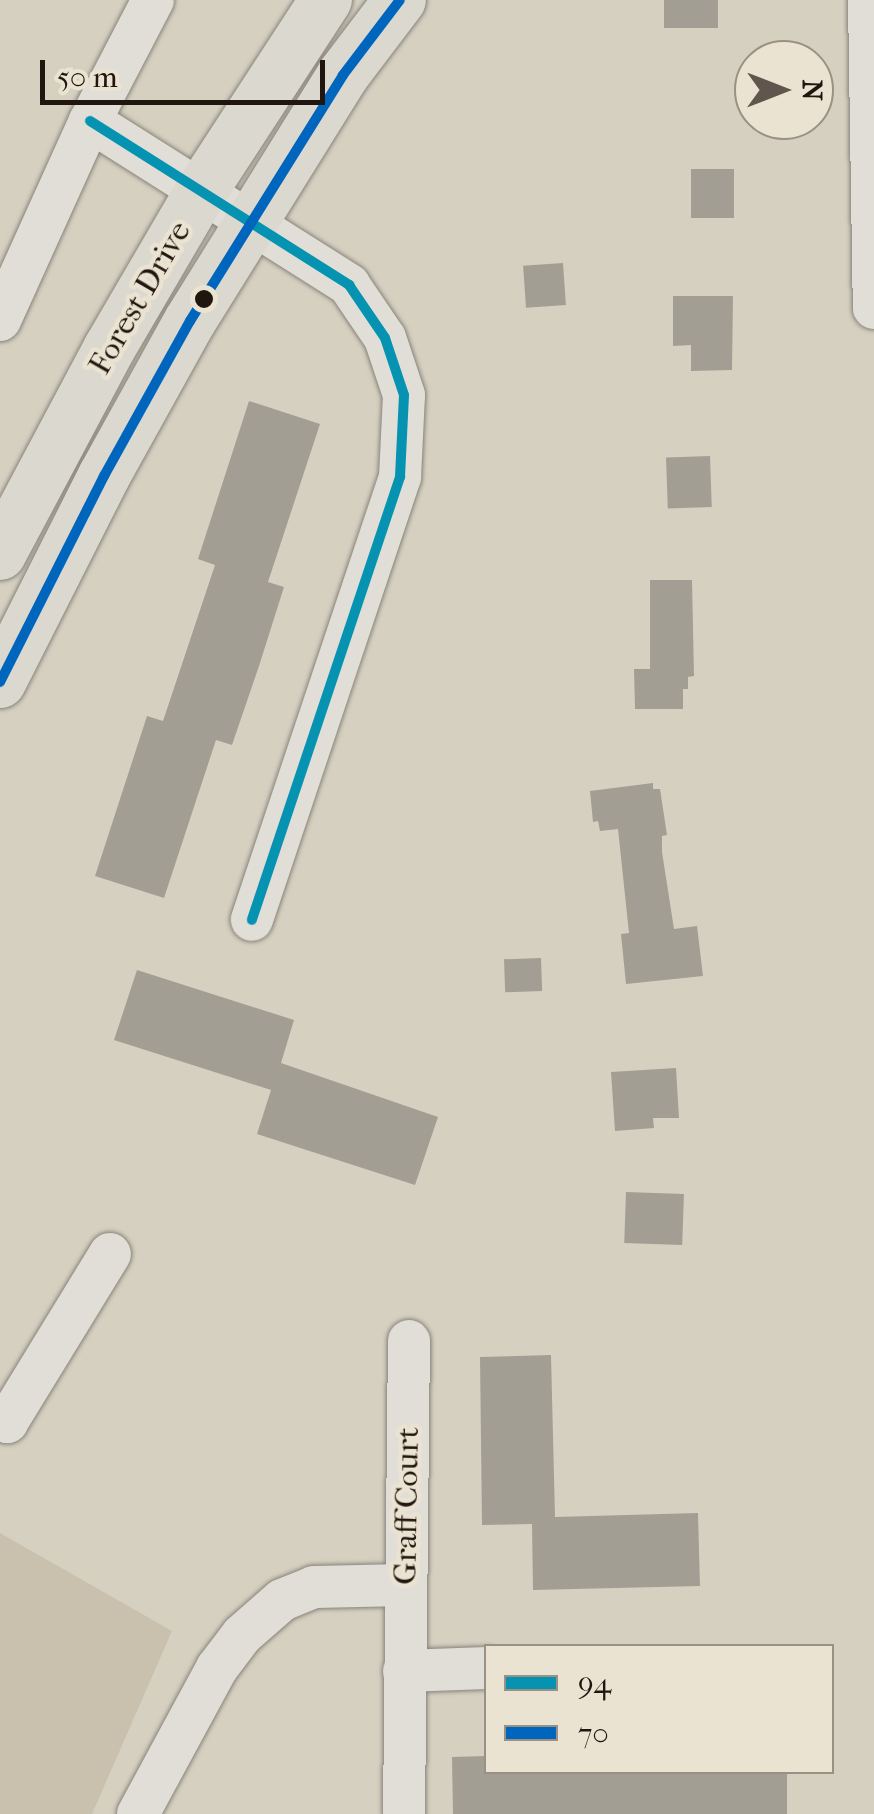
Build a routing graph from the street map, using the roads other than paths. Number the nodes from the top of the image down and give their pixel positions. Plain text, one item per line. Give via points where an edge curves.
1 (153, 0) edge
2 (326, 0) edge
3 (400, 0) edge
4 (869, 0) edge
5 (90, 121) junction
6 (202, 190) junction
7 (251, 223) junction
8 (874, 308) edge
9 (0, 320) edge
10 (0, 554) edge
11 (0, 682) edge
12 (252, 920) dead end
13 (110, 1254) dead end
14 (409, 1341) dead end
15 (0, 1419) edge
16 (406, 1585) junction
17 (484, 1668) edge
18 (404, 1671) junction
19 (138, 1814) edge
20 (404, 1814) edge

1 - 5 street
2 - 6 main road, Forest Drive
3 - 7 main road, Forest Drive via 343,75
4 - 8 street
5 - 6 street
5 - 9 street
6 - 7 street
6 - 10 main road, Forest Drive
7 - 11 main road, Forest Drive via 104,476
7 - 12 street via 349,285 384,338 404,395 405,428 400,476
13 - 15 street via 6,1422
14 - 16 street, Graff Court
16 - 18 street, Graff Court
16 - 19 street via 314,1587 282,1600 217,1668
17 - 18 street
18 - 20 street, Graff Court

